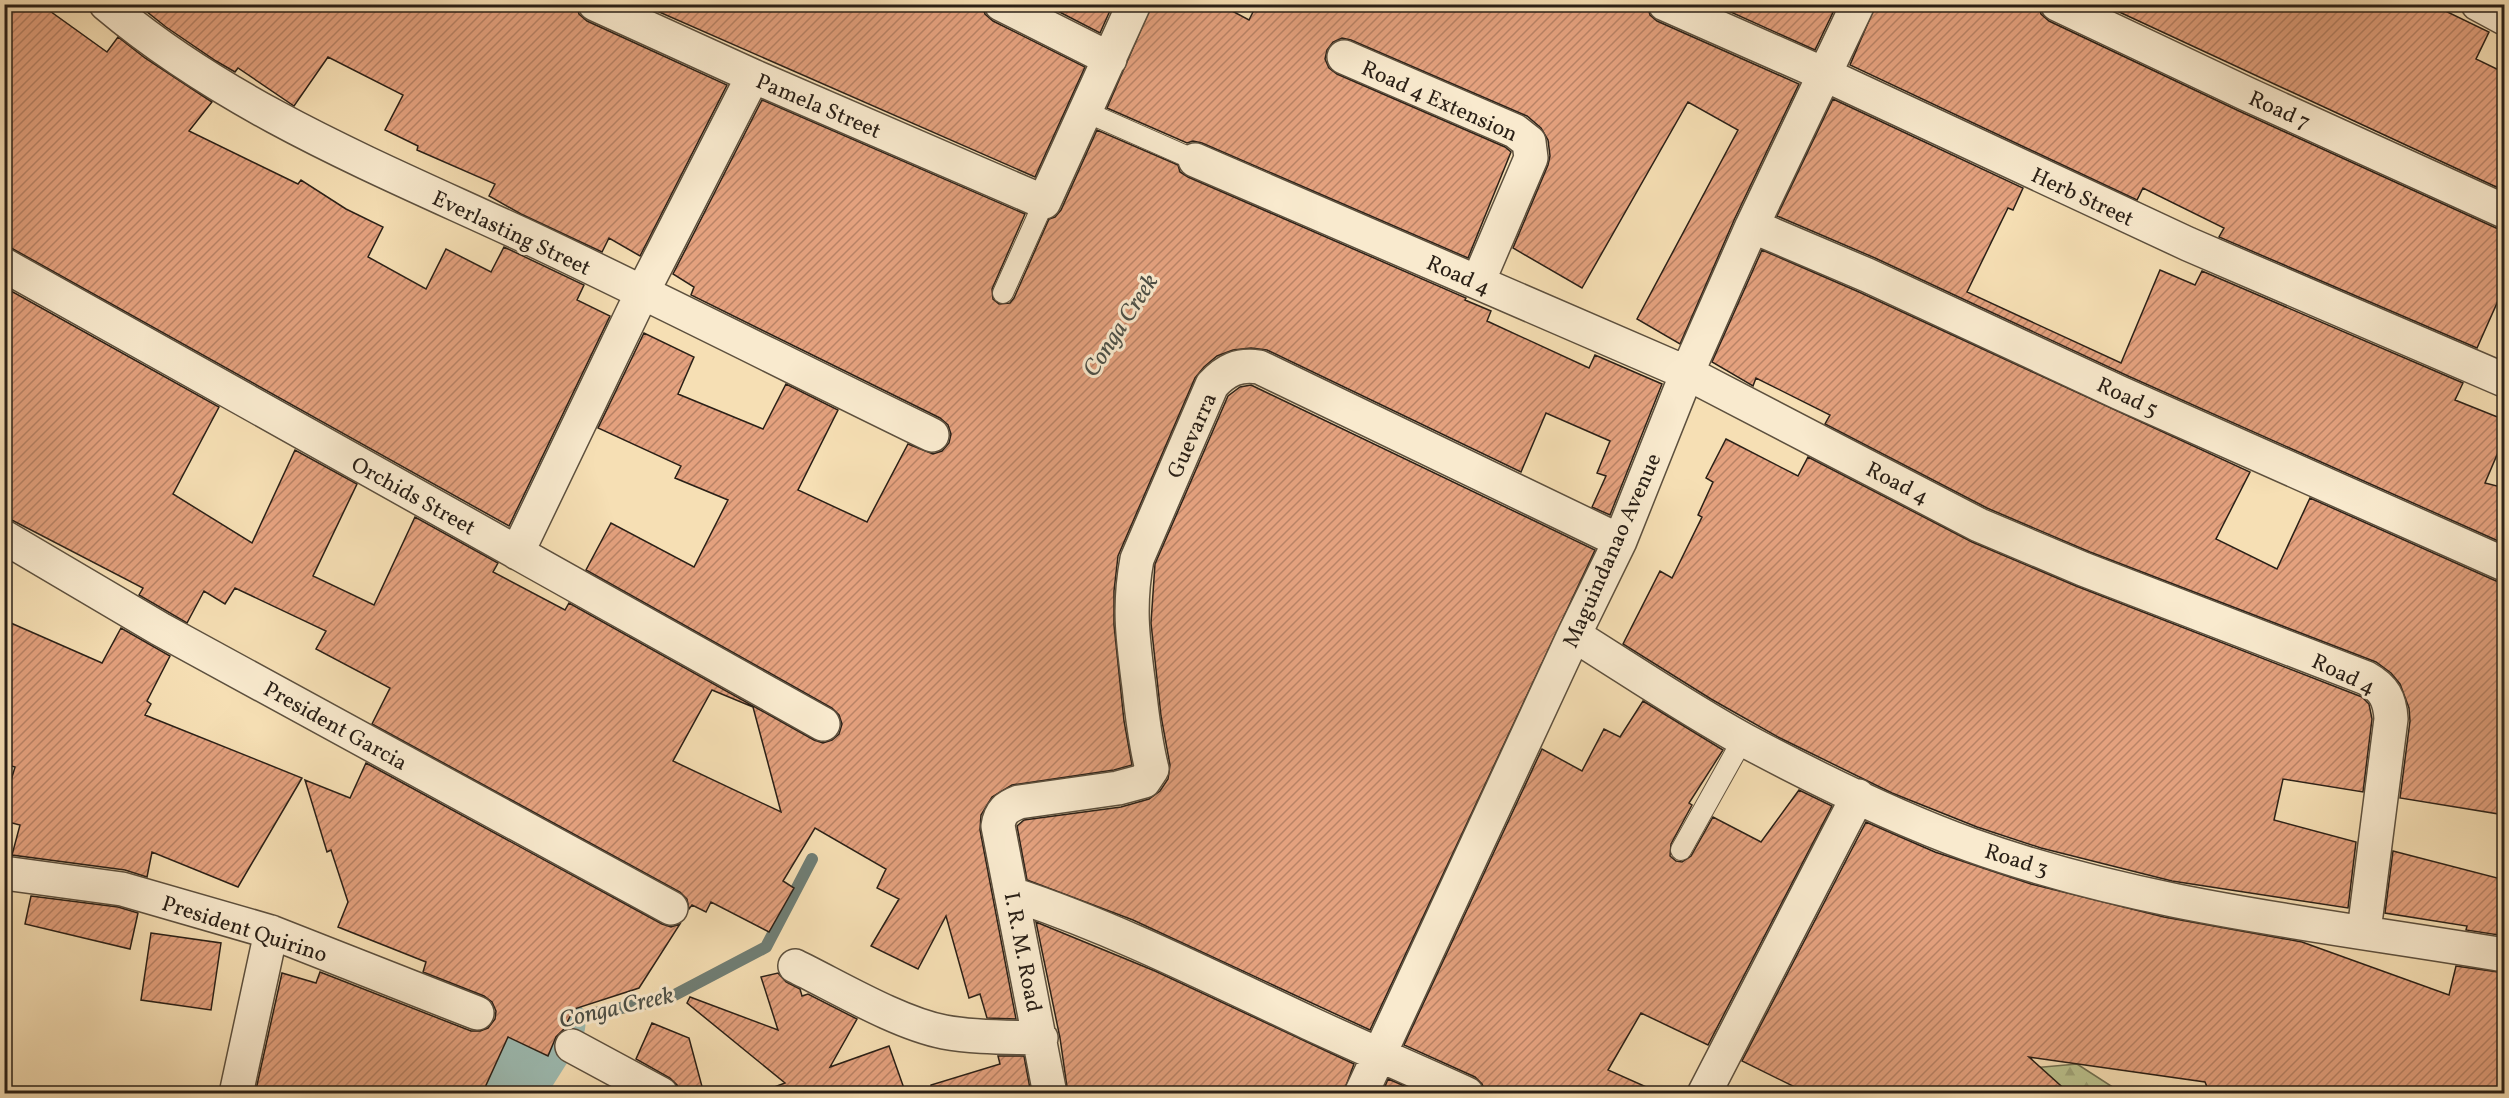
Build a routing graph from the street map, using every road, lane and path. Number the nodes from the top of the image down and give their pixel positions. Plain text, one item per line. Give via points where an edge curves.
1 (106, 4) edge
2 (595, 4) edge
3 (1000, 4) edge
4 (1134, 4) edge
5 (1665, 4) edge
6 (1858, 4) edge
7 (2057, 4) edge
8 (2478, 4) edge
9 (2505, 18) edge
10 (1344, 57) dead end
11 (1110, 59) junction
12 (1826, 75) junction
13 (753, 76) junction
14 (1084, 111) junction
15 (1195, 160) joint
16 (1044, 202) junction
17 (2505, 211) edge
18 (1752, 226) junction
19 (4, 265) edge
20 (1478, 282) junction
21 (642, 293) junction
22 (1003, 293) dead end
23 (1687, 373) junction
24 (2505, 380) edge
25 (932, 435) dead end
26 (4, 537) edge
27 (1620, 541) junction
28 (517, 553) junction
29 (2505, 564) edge
30 (1574, 635) junction
31 (823, 724) dead end
32 (1743, 739) junction
33 (1858, 796) junction
34 (1002, 811) joint
35 (1682, 850) dead end
36 (4, 873) edge
37 (1012, 894) junction
38 (671, 908) dead end
39 (2364, 931) junction
40 (272, 932) junction
41 (2505, 955) edge
42 (795, 966) dead end
43 (477, 1013) dead end
44 (1041, 1038) junction
45 (572, 1046) dead end
46 (1379, 1055) junction
47 (236, 1094) edge
48 (661, 1094) edge
49 (1050, 1094) edge
50 (1360, 1094) edge
51 (1467, 1094) edge
52 (1704, 1094) edge

1 - 21 street, Everlasting Street via 209,79 295,129
2 - 13 street, Pamela Street
3 - 11 street
4 - 11 street
5 - 12 street, Herb Street
6 - 12 street, Maguindanao Avenue
7 - 17 street, Road 7
8 - 9 street
10 - 20 street, Road 4 Extension via 1515,131 1529,142 1531,158
11 - 14 street
12 - 18 street, Maguindanao Avenue
12 - 24 street, Herb Street via 2188,244
13 - 16 street, Pamela Street
13 - 21 street
14 - 15 lane
14 - 16 street
15 - 20 street, Road 4
16 - 22 lane
18 - 23 street, Maguindanao Avenue
18 - 29 street, Road 5 via 1867,274 2120,393
19 - 28 street, Orchids Street
20 - 23 street, Road 4
21 - 25 street, Everlasting Street
21 - 28 street
23 - 27 street, Maguindanao Avenue
23 - 39 street, Road 4 via 1979,525 2378,685 2386,695 2391,719
26 - 38 street, President Garcia via 160,629
27 - 30 street, Maguindanao Avenue
27 - 34 street, Guevarra via 1259,367 1231,369 1212,385 1137,559 1130,620 1152,769 1149,776 1118,788 1019,802
28 - 31 street, Orchids Street
30 - 32 street, Road 3
30 - 46 street, Maguindanao Avenue
32 - 33 street, Road 3
32 - 35 lane
33 - 39 street, Road 3 via 1971,845 2053,871 2223,910
33 - 52 street
34 - 37 street, I. R. M. Road via 998,826
36 - 40 street, President Quirino via 122,889
37 - 44 street, I. R. M. Road
37 - 46 street via 1132,939
39 - 41 street, Road 3
40 - 43 street, President Quirino
40 - 47 street
42 - 44 street via 896,1015 942,1032
44 - 49 street, I. R. M. Road
45 - 48 street
46 - 50 street, Maguindanao Avenue
46 - 51 street

